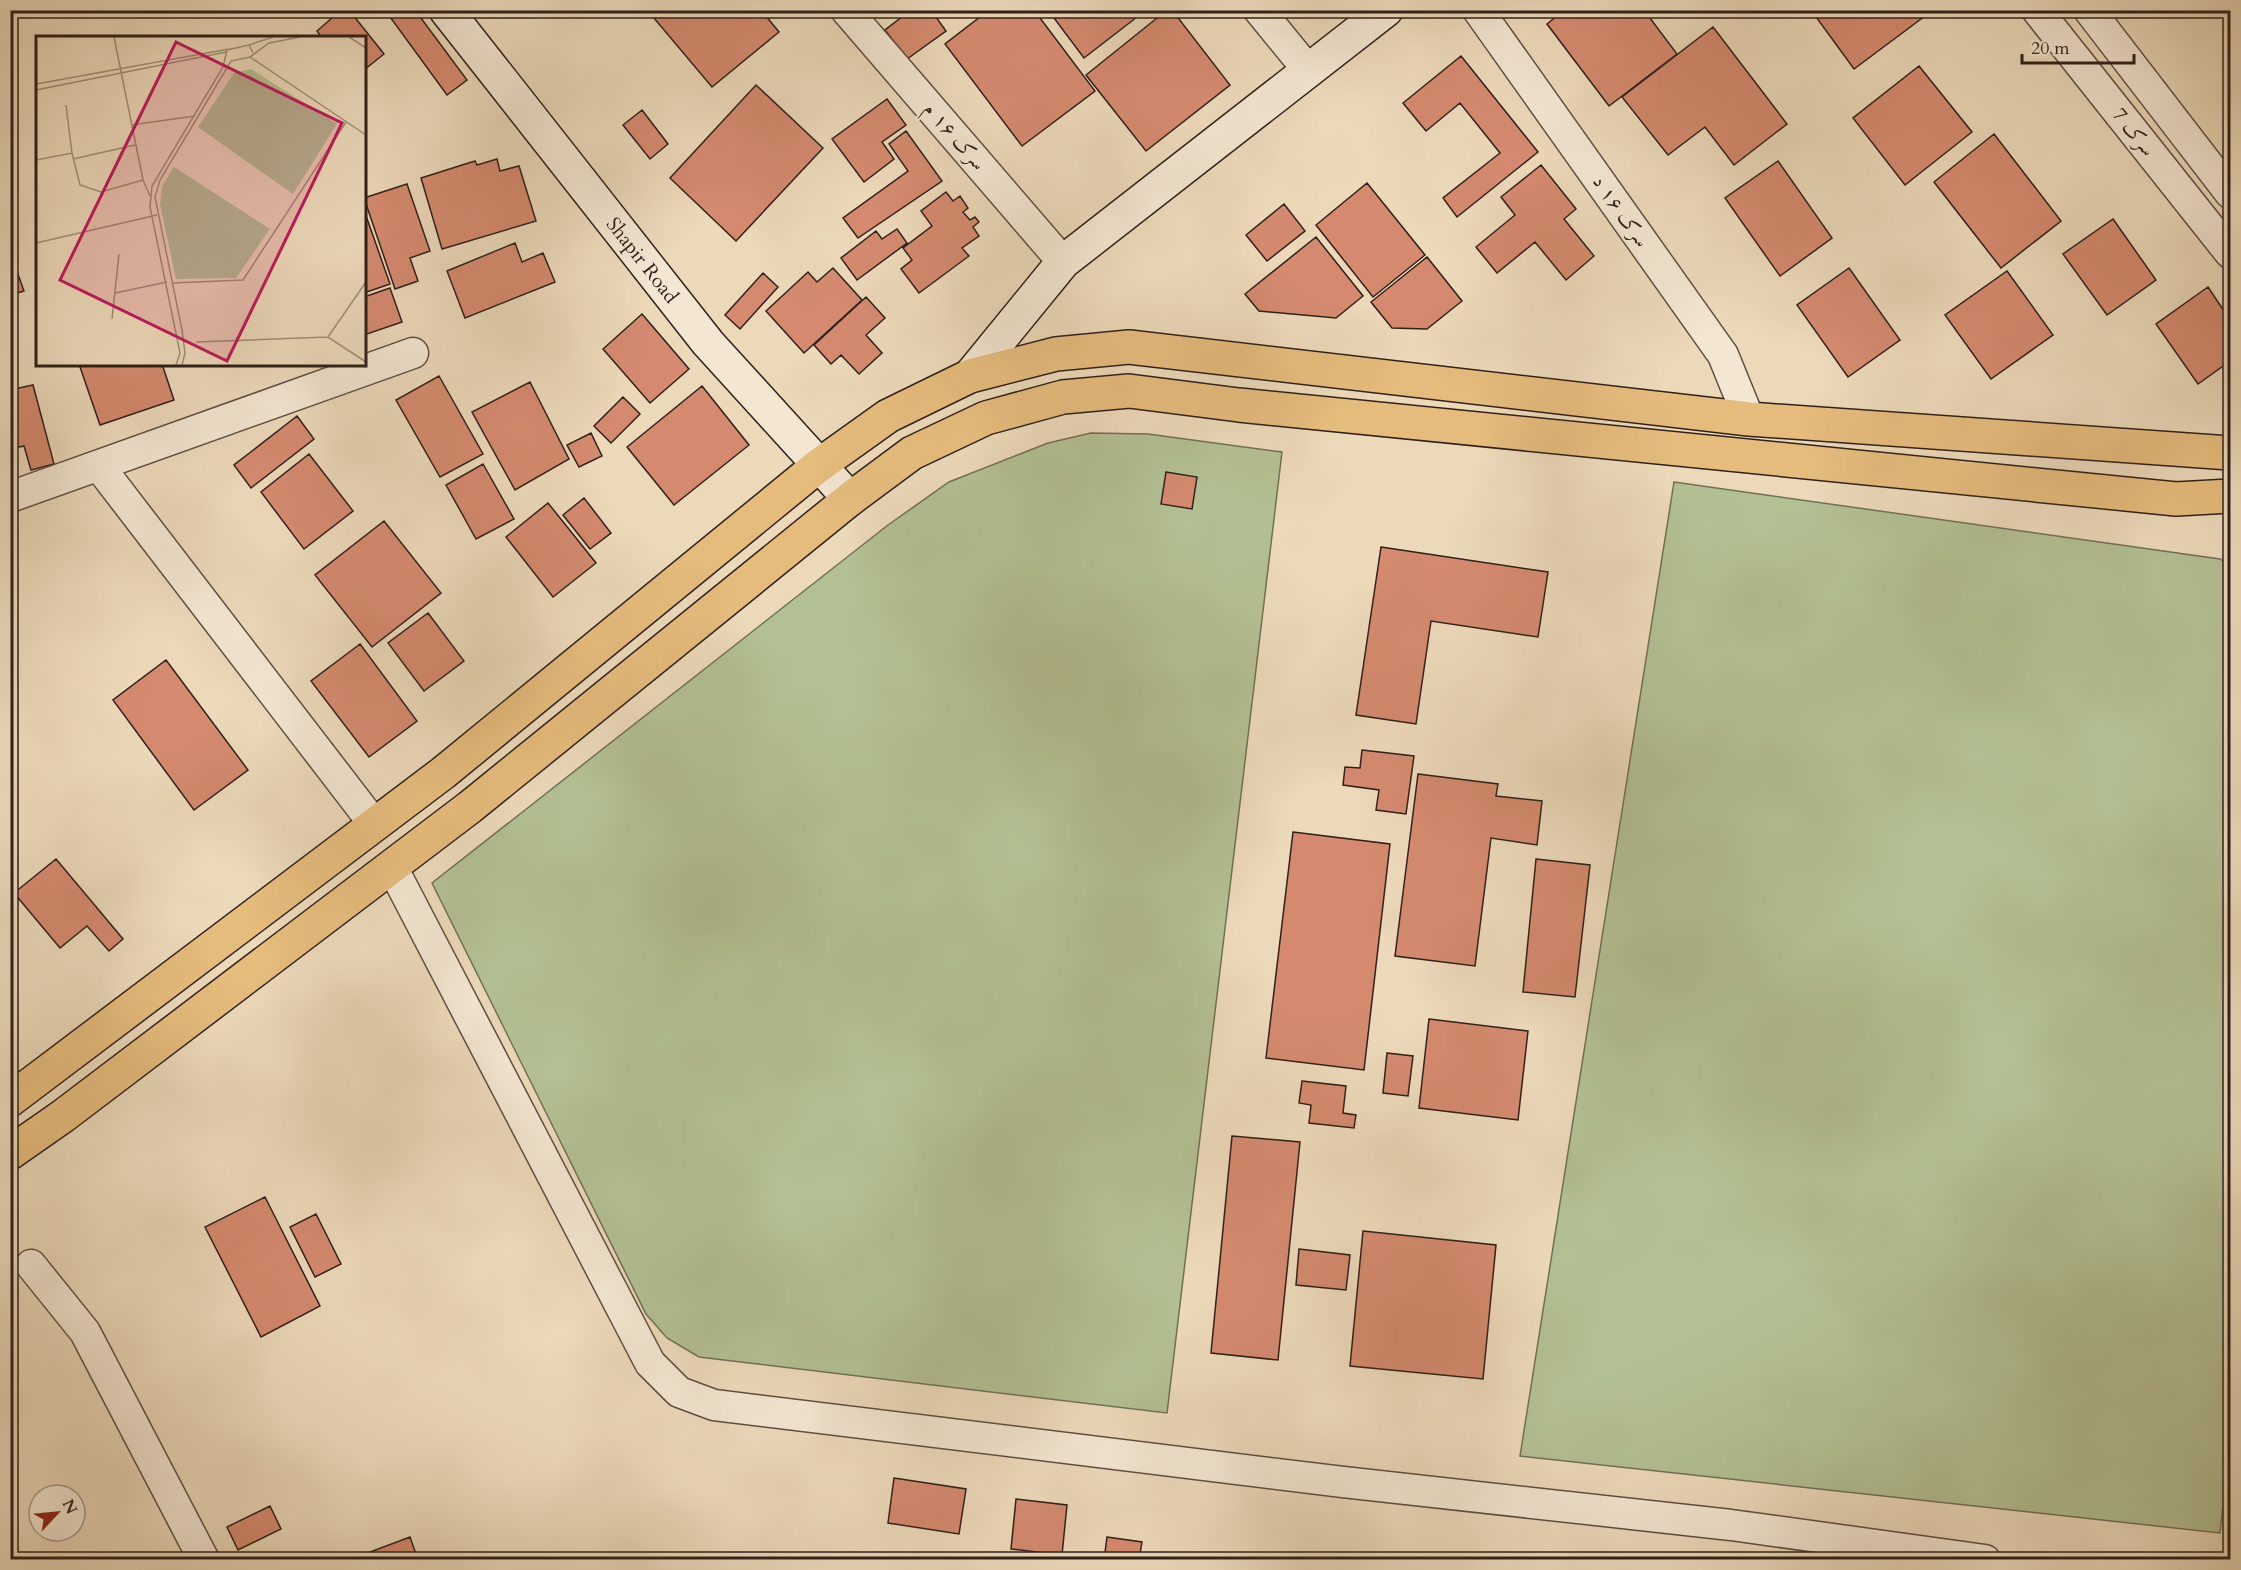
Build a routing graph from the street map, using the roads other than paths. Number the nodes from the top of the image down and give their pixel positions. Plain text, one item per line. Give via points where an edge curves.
1 (446, 10) edge
2 (846, 10) edge
3 (1259, 10) edge
4 (1386, 10) edge
5 (1478, 10) edge
6 (2037, 10) edge
7 (2088, 10) edge
8 (1308, 70) junction
9 (2230, 193) edge
10 (2230, 253) edge
11 (1063, 262) junction
12 (413, 353) dead end
13 (970, 376) junction
14 (1749, 419) junction
15 (2230, 453) edge
16 (1748, 454) junction
17 (99, 466) junction
18 (818, 466) junction
19 (2230, 496) edge
20 (10, 497) edge
21 (850, 499) junction
22 (374, 824) junction
23 (392, 867) junction
24 (10, 1100) edge
25 (10, 1153) edge
26 (31, 1265) dead end
27 (204, 1560) edge
28 (1985, 1560) edge

1 - 18 street, Shapir Road via 708,343
2 - 11 street, سرک ۱۶ م
3 - 8 street
4 - 8 street
5 - 14 street, سرک ۱۶ د via 1723,355
6 - 10 street, سرک 7
7 - 9 street, سرک 7
8 - 11 street
11 - 13 street
12 - 17 street
13 - 14 main road via 1056,354 1129,347
13 - 18 main road via 888,416
14 - 15 main road
14 - 16 main road
16 - 19 main road via 2176,499
16 - 21 main road via 1129,391 1063,397 986,418 912,453
17 - 20 street
17 - 22 street
18 - 21 street, Shapir Road
18 - 22 main road via 452,765
21 - 23 main road
22 - 24 main road
23 - 25 main road
23 - 28 street via 650,1363 679,1392 714,1405 884,1428 1731,1525
26 - 27 street via 85,1332

